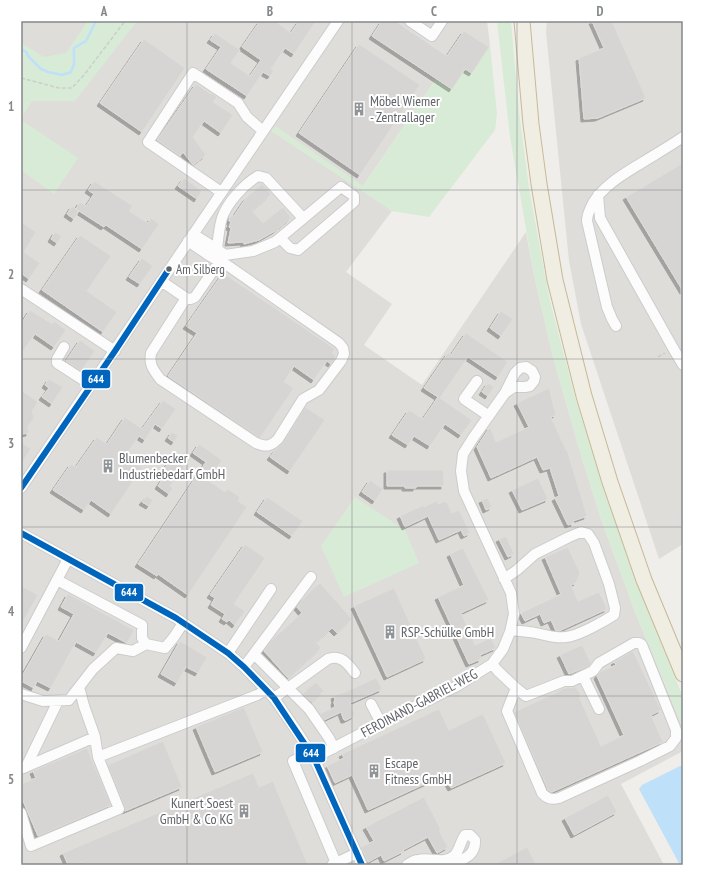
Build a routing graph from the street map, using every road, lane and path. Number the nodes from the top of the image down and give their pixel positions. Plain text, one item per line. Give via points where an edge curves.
1 (124, 21) edge
2 (338, 21) edge
3 (410, 21) edge
4 (442, 21) edge
5 (522, 21) edge
6 (531, 21) edge
7 (526, 65) junction
8 (21, 78) edge
9 (263, 131) junction
10 (683, 137) edge
11 (221, 192) junction
12 (598, 195) junction
13 (303, 218) junction
14 (190, 237) junction
15 (280, 238) junction
16 (220, 255) junction
17 (161, 281) junction
18 (21, 289) edge
19 (186, 298) junction
20 (616, 326) dead end
21 (64, 347) dead end
22 (115, 351) junction
23 (683, 365) edge
24 (477, 381) dead end
25 (91, 385) junction
26 (505, 393) dead end
27 (489, 416) junction
28 (21, 488) edge
29 (21, 533) edge
30 (68, 559) junction
31 (311, 577) dead end
32 (504, 579) junction
33 (57, 580) junction
34 (271, 589) dead end
35 (183, 623) junction
36 (511, 630) junction
37 (146, 644) junction
38 (21, 648) edge
39 (228, 653) junction
40 (254, 654) junction
41 (492, 664) junction
42 (244, 667) junction
43 (355, 673) dead end
44 (683, 674) edge
45 (583, 676) junction
46 (79, 687) junction
47 (288, 688) junction
48 (516, 688) junction
49 (266, 690) junction
50 (21, 694) edge
51 (274, 698) junction
52 (58, 701) junction
53 (371, 704) dead end
54 (599, 709) dead end
55 (381, 724) junction
56 (95, 737) junction
57 (334, 748) junction
58 (312, 756) junction
59 (98, 757) junction
60 (23, 768) edge
61 (21, 814) edge
62 (357, 853) junction
63 (334, 864) edge
64 (362, 865) edge
65 (407, 865) edge
66 (451, 865) edge

1 - 8 path via 72,88 59,88
2 - 9 street
3 - 4 street via 432,36
5 - 7 highway
6 - 7 highway
7 - 44 highway via 539,184 555,280 582,389 610,482 644,580
9 - 11 street
9 - 11 street via 247,117 238,103 193,73 148,142
10 - 12 street via 617,178
11 - 14 street
12 - 20 street via 589,210 587,221 607,307
12 - 23 street via 600,218
13 - 15 street
13 - 15 street via 341,187 354,196 354,202 298,250 290,248
13 - 16 street via 266,178 258,176 250,180 234,197 222,217 218,237
14 - 16 street
14 - 17 street
15 - 16 street via 253,251
16 - 19 street via 195,297
16 - 19 street via 227,265 343,348 341,361 319,390 303,399 272,445 264,447 256,444 160,379 154,370 150,361 151,352
17 - 19 street
17 - 22 street
18 - 22 street
21 - 25 street via 57,363
22 - 25 street
24 - 27 street via 464,399
25 - 28 street
26 - 27 street, FERDINAND-GABRIEL-WEG
27 - 32 street, FERDINAND-GABRIEL-WEG via 463,454 460,471 464,492
29 - 30 street
30 - 33 street
30 - 35 street
31 - 40 street
32 - 36 street, FERDINAND-GABRIEL-WEG via 514,614
32 - 36 street via 535,554 581,532 588,534 594,543 615,608 614,615 605,621 566,637
33 - 37 street via 142,625 142,638
33 - 38 street
34 - 39 street
35 - 37 street via 165,648
35 - 39 street
36 - 41 street, FERDINAND-GABRIEL-WEG via 503,649
37 - 46 street via 134,651 116,648 93,669
39 - 42 street
40 - 42 street
40 - 47 street
41 - 48 street
41 - 55 street, FERDINAND-GABRIEL-WEG via 457,686
42 - 49 street
43 - 47 street via 344,661 333,657
45 - 48 street via 526,696
45 - 48 street via 593,671 599,662 634,643 642,645 676,730 676,738 670,746 554,800 542,793 507,711
45 - 54 street
46 - 52 street via 69,700
46 - 56 street
47 - 51 street
47 - 57 street via 309,709
49 - 51 street
49 - 59 street
50 - 52 street via 43,701
51 - 58 street
52 - 60 street
53 - 55 street
55 - 57 street, FERDINAND-GABRIEL-WEG
56 - 59 street
56 - 60 street
57 - 58 street, FERDINAND-GABRIEL-WEG
58 - 62 street
58 - 63 street, FERDINAND-GABRIEL-WEG via 293,761
59 - 61 street via 119,809 31,846
62 - 63 street
62 - 64 street
65 - 66 street via 418,859 447,859 460,848 464,835 470,835 475,840 473,851

